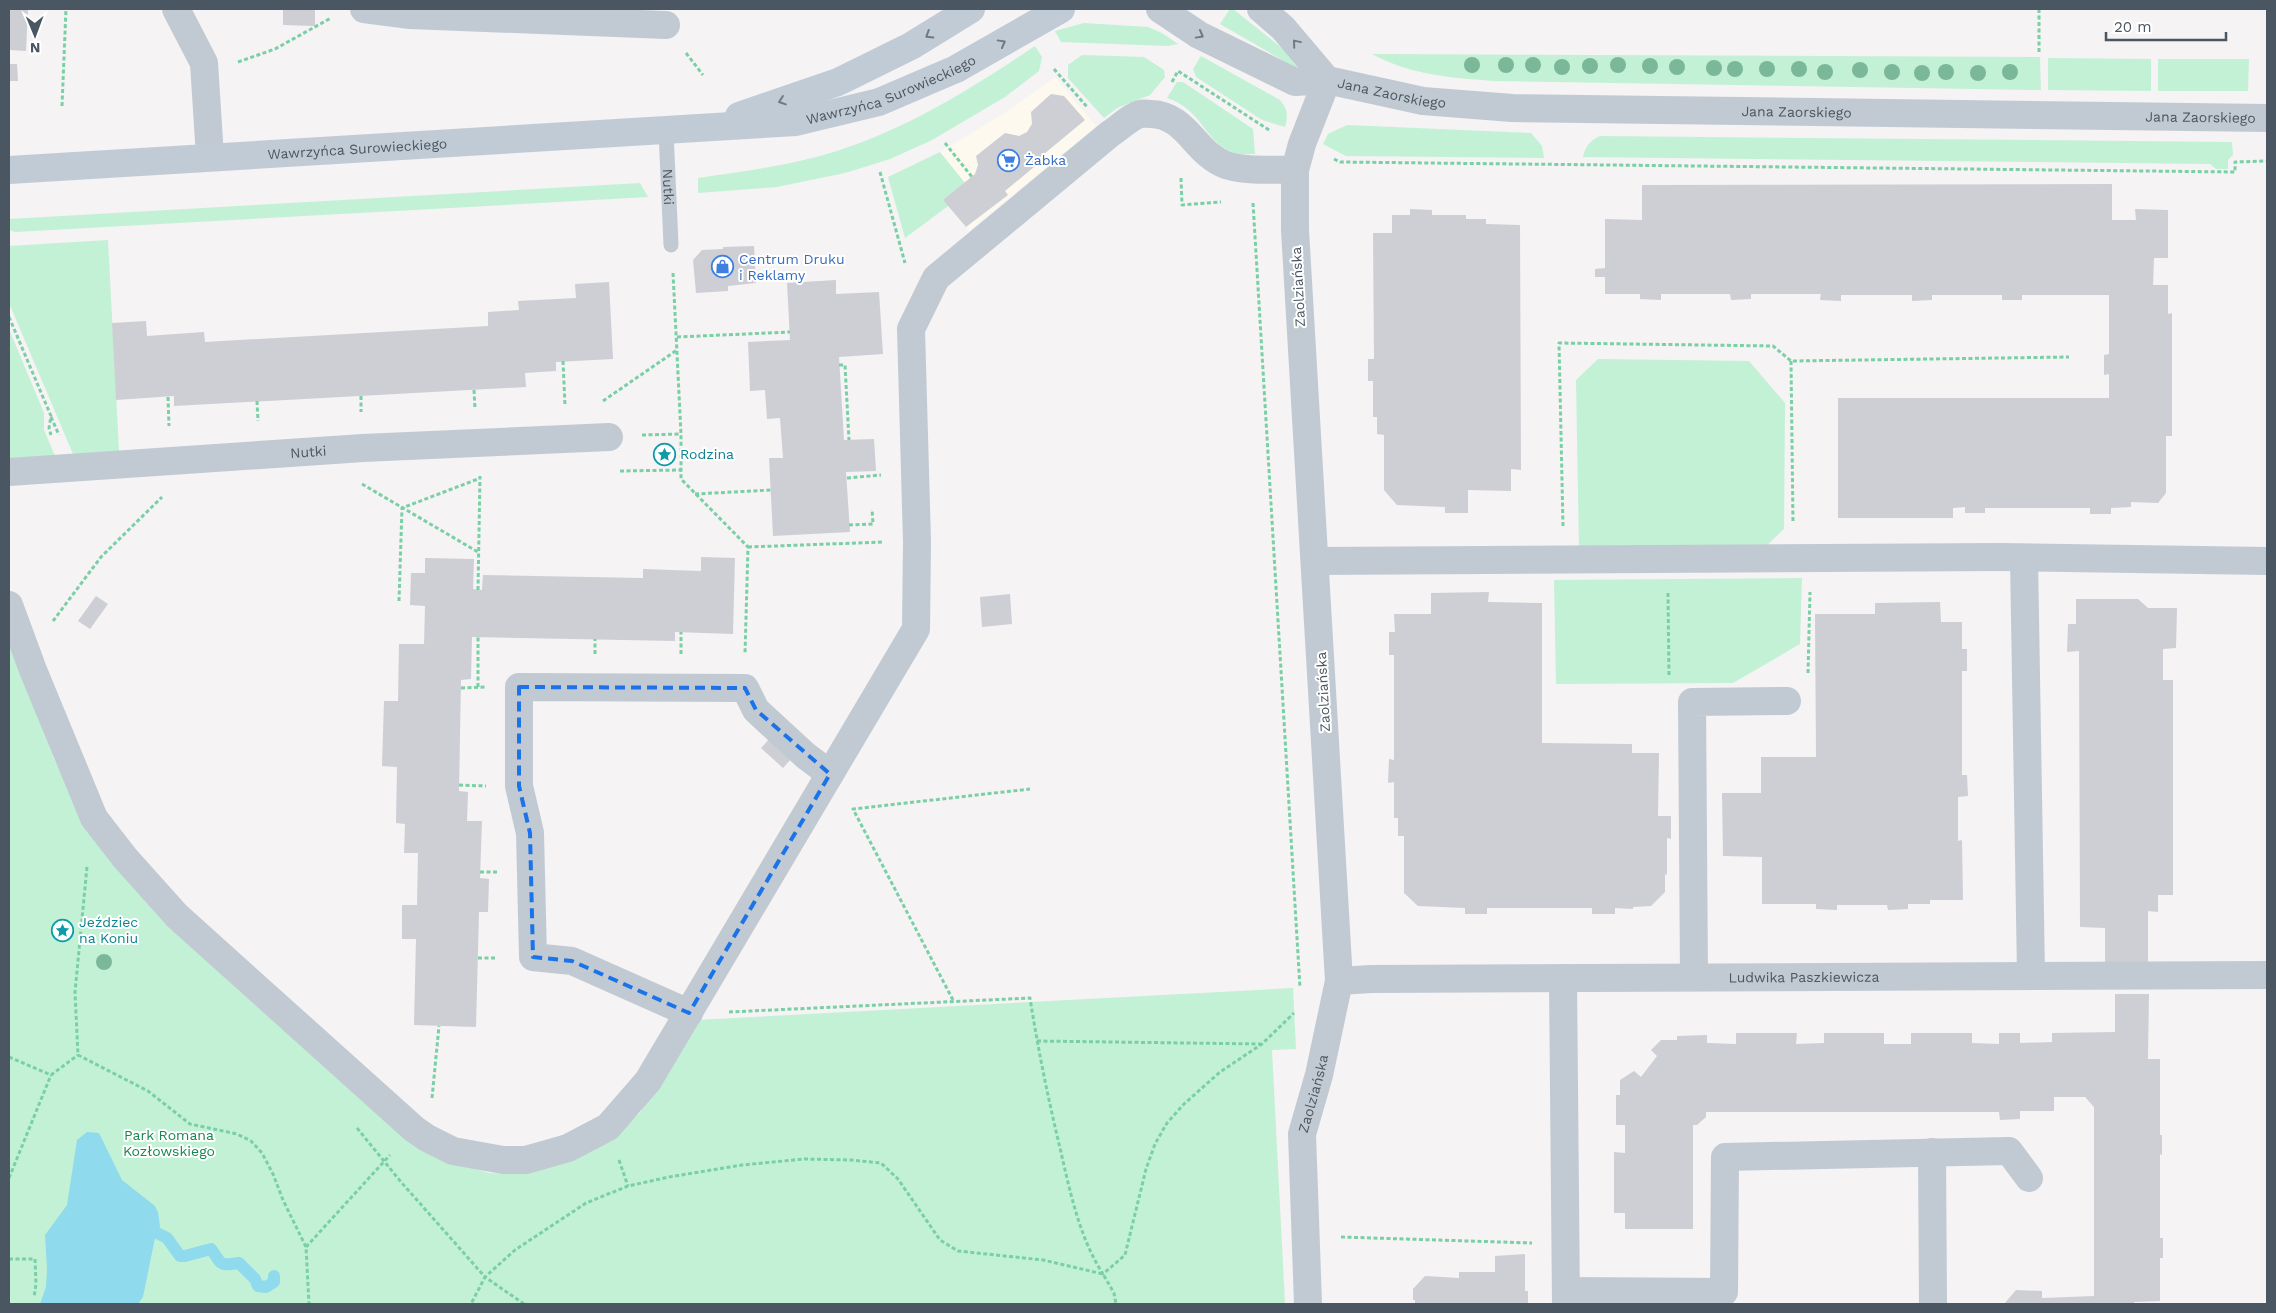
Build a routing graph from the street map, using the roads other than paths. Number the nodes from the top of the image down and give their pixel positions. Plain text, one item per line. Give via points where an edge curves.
1 (176, 9) edge
2 (971, 9) edge
3 (1061, 9) edge
4 (1160, 9) edge
5 (1266, 10) edge
6 (352, 11) edge
7 (666, 25) dead end
8 (1327, 80) junction
9 (2267, 118) edge
10 (706, 127) junction
11 (666, 131) junction
12 (210, 157) junction
13 (9, 170) edge
14 (1295, 170) junction
15 (671, 245) dead end
16 (609, 437) dead end
17 (9, 472) edge
18 (2024, 558) junction
19 (1315, 561) junction
20 (2267, 561) edge
21 (9, 605) edge
22 (1787, 701) road end
23 (830, 774) junction
24 (2031, 974) junction
25 (2267, 975) edge
26 (1694, 977) junction
27 (1563, 978) junction
28 (1340, 980) junction
29 (689, 1013) junction
30 (1932, 1152) junction
31 (2029, 1178) dead end
32 (1566, 1298) edge
33 (1308, 1304) edge
34 (1933, 1304) edge

1 - 12 street via 204,63
2 -> 10 street, Wawrzyńca Surowieckiego via 911,46 838,82
10 -> 3 street, Wawrzyńca Surowieckiego via 796,122 879,102 956,69
4 -> 8 street, Jana Zaorskiego via 1199,35 1295,82
8 -> 5 street, Jana Zaorskiego
6 - 7 street
8 - 9 street, Jana Zaorskiego via 1423,101 1512,108
8 - 14 street, Zaolziańska
10 - 11 street, Wawrzyńca Surowieckiego
11 - 12 street, Wawrzyńca Surowieckiego
11 - 15 lane, Nutki
12 - 13 street, Wawrzyńca Surowieckiego
14 - 19 street, Zaolziańska via 1296,249
14 - 23 street via 1225,165 1210,156 1172,118 1140,114 1111,134 936,278 911,329 916,629
16 - 17 street, Nutki via 363,448
18 - 19 street
18 - 20 street
18 - 24 street
19 - 28 street, Zaolziańska
21 - 29 street via 94,818 125,858 177,916 427,1138 453,1151 503,1160 526,1160 568,1148 608,1126 648,1081
22 - 26 street via 1692,702
23 - 29 street
23 - 29 street via 756,710 745,688 518,686 520,786 530,833 533,957 572,961
24 - 25 street, Ludwika Paszkiewicza
24 - 26 street, Ludwika Paszkiewicza
26 - 27 street, Ludwika Paszkiewicza
27 - 28 street, Ludwika Paszkiewicza
27 - 32 street
28 - 33 street, Zaolziańska via 1302,1134
30 - 31 street via 2009,1151
30 - 32 street via 1725,1157 1724,1292
30 - 34 street

